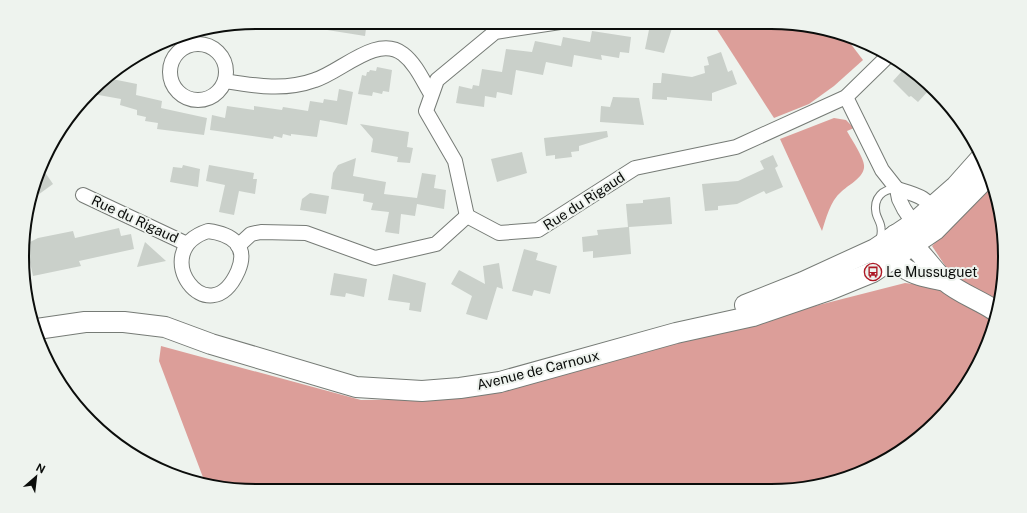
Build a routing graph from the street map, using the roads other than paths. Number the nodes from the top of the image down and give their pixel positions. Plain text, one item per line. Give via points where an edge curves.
1 (514, 29) edge
2 (885, 59) edge
3 (225, 81) junction
4 (431, 94) junction
5 (846, 97) junction
6 (978, 162) edge
7 (985, 179) edge
8 (897, 189) junction
9 (83, 195) dead end
10 (932, 206) junction
11 (467, 216) junction
12 (915, 222) junction
13 (935, 230) junction
14 (895, 235) junction
15 (187, 244) junction
16 (238, 246) junction
17 (914, 246) junction
18 (875, 249) junction
19 (896, 258) junction
20 (946, 281) junction
21 (992, 309) edge
22 (41, 328) edge
23 (676, 333) junction
24 (45, 341) edge
25 (212, 344) junction

1 - 4 street via 495,32 437,80
2 - 5 street, Rue du Rigaud
3 - 3 street via 225,62 220,53 212,47 194,43 178,51 172,58 169,76 178,92 185,97 204,100 216,93
3 - 4 street via 266,87 292,86 330,74 374,49 393,48 404,54 414,66
4 - 11 street via 426,111 456,161
5 - 8 street via 882,170
5 - 11 street, Rue du Rigaud via 736,147 635,168 538,230 499,233
6 - 10 main road, Avenue de Carnoux via 956,186
7 - 13 main road, Avenue de Carnoux
8 - 10 street via 918,195
8 - 12 street via 904,209
8 - 18 lane via 890,188 879,196 876,212 881,234
9 - 15 street, Rue du Rigaud
10 - 12 main road, Avenue de Carnoux
10 - 13 street
11 - 16 street via 436,244 375,258 306,233 260,232 251,234
12 - 13 street
12 - 14 main road, Avenue de Carnoux
13 - 17 main road, Avenue de Carnoux
14 - 17 main road
14 - 18 main road, Avenue de Carnoux
14 - 19 main road via 893,244
15 - 16 street via 196,235 208,231 232,238
15 - 16 street via 182,254 182,267 196,292 206,296 217,295 227,289 235,277 242,255
17 - 19 main road, Avenue de Carnoux
17 - 20 main road
18 - 23 main road, Avenue de Carnoux via 803,282
19 - 20 main road via 899,265 909,272
19 - 23 main road, Avenue de Carnoux via 873,272 821,293 753,316
20 - 21 main road
22 - 25 main road, Avenue de Carnoux via 85,322 124,322 165,327
23 - 25 main road, Avenue de Carnoux via 500,382 422,391 356,387
24 - 25 main road, Avenue de Carnoux via 111,332

